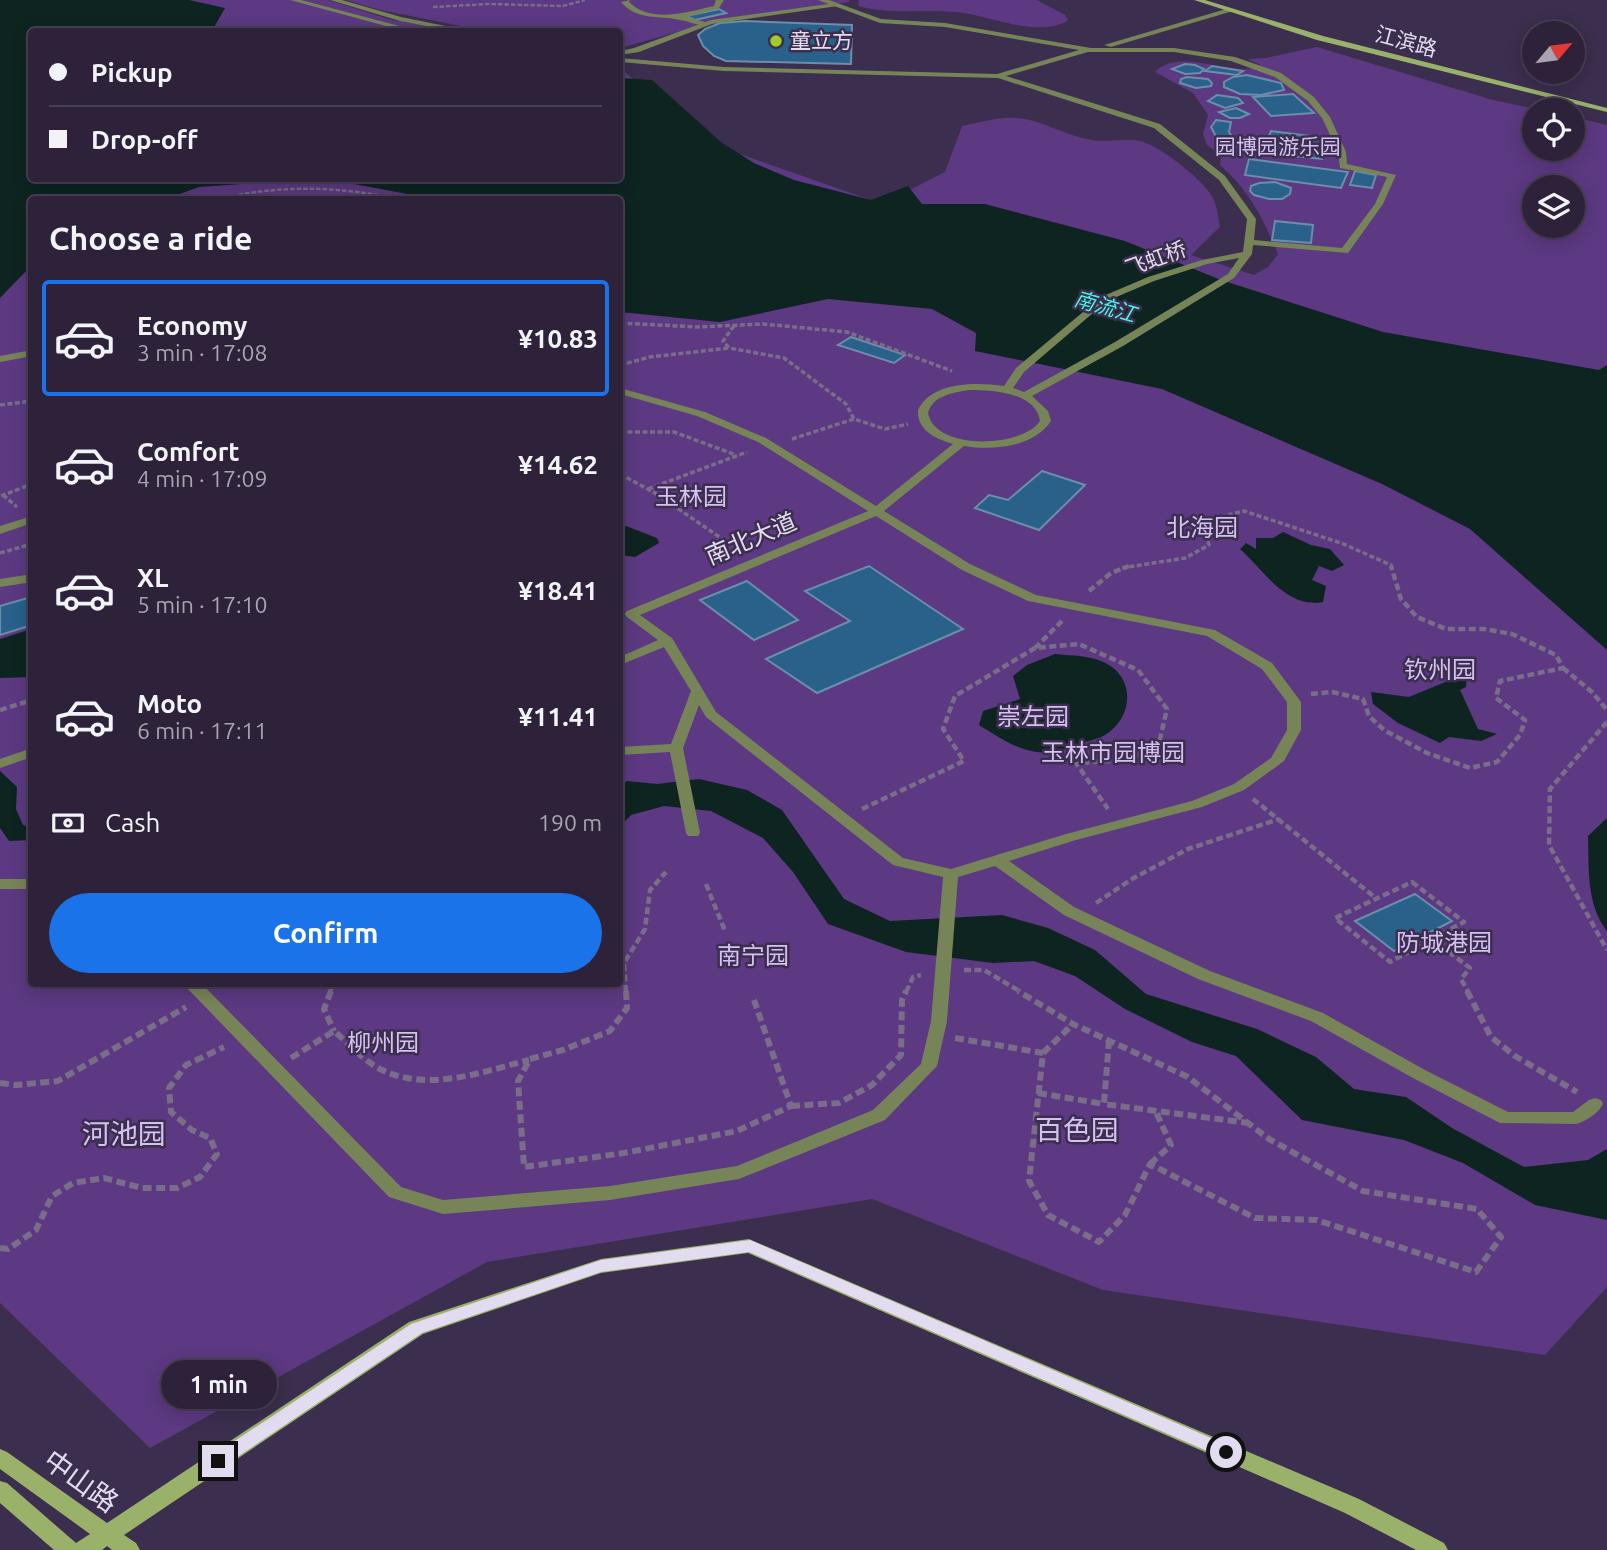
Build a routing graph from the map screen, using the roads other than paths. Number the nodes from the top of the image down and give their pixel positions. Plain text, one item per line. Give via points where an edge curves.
1 (293, 0) edge
2 (334, 0) edge
3 (627, 0) edge
4 (720, 0) edge
5 (822, 0) edge
6 (1198, 0) edge
7 (1216, 0) edge
8 (836, 5) junction
9 (1229, 11) junction
10 (680, 17) junction
11 (702, 24) junction
12 (403, 28) edge
13 (450, 28) edge
14 (1091, 50) junction
15 (623, 52) edge
16 (623, 60) edge
17 (999, 76) junction
18 (1607, 104) edge
19 (1607, 110) edge
20 (1248, 242) junction
21 (1247, 254) junction
22 (28, 354) edge
23 (0, 359) edge
24 (1007, 390) junction
25 (623, 392) edge
26 (1024, 396) junction
27 (961, 443) junction
28 (877, 511) junction
29 (28, 520) edge
30 (0, 530) edge
31 (28, 579) edge
32 (0, 583) edge
33 (625, 612) edge
34 (667, 641) junction
35 (623, 661) edge
36 (697, 692) junction
37 (676, 748) junction
38 (623, 751) edge
39 (28, 754) edge
40 (0, 764) edge
41 (693, 833) dead end
42 (997, 860) junction
43 (951, 874) junction
44 (0, 884) edge
45 (28, 884) edge
46 (199, 990) edge
47 (1595, 1104) road end
48 (0, 1458) edge
49 (0, 1490) edge
50 (107, 1535) junction
51 (69, 1550) edge
52 (84, 1550) edge
53 (129, 1550) edge
54 (1437, 1550) edge

1 - 12 street
2 - 13 street
3 - 10 street via 628,7 641,13
4 - 10 street via 716,6
5 - 8 street
6 - 9 main road, 江滨路
7 - 18 main road, 江滨路 via 1412,57
8 - 11 street
8 - 14 street via 880,20 945,25
9 - 14 street
9 - 19 main road, 江滨路
10 - 11 street
11 - 15 street
14 - 17 street
14 - 20 street via 1174,50 1232,59 1278,75 1311,99 1326,117 1342,152 1343,166 1392,175 1379,204 1345,251
16 - 17 street via 724,69
17 - 20 street via 1157,126 1222,178 1252,219
20 - 21 street
21 - 24 street, 飞虹桥 via 1205,262 1104,299 1020,370
21 - 26 street, 飞虹桥 via 1231,276
22 - 23 street
24 - 26 street
24 - 27 street via 960,389 927,403 922,412 931,430
25 - 28 street via 701,414 770,445
26 - 27 street via 1045,414 1045,424 1037,433 1004,444
27 - 28 street, 南北大道
28 - 33 street, 南北大道
28 - 42 street via 966,567 1032,598 1211,633 1267,666 1294,702 1294,730 1277,761 1239,787 1197,804
29 - 30 street
31 - 32 street
33 - 34 street, 南北大道
34 - 35 street
34 - 36 street
36 - 37 street
36 - 43 street via 711,714 898,862
37 - 38 street
37 - 41 street
39 - 40 street
42 - 43 street
42 - 47 street via 1079,915 1204,975 1317,1017 1506,1118 1576,1118
43 - 46 street via 929,1066 879,1115 739,1171 610,1193 443,1207 395,1192
44 - 45 street
48 - 50 main road, 中山路
49 - 51 main road
50 - 52 main road
50 - 53 main road, 中山路
50 - 54 main road via 416,1328 601,1266 750,1246 1352,1506

